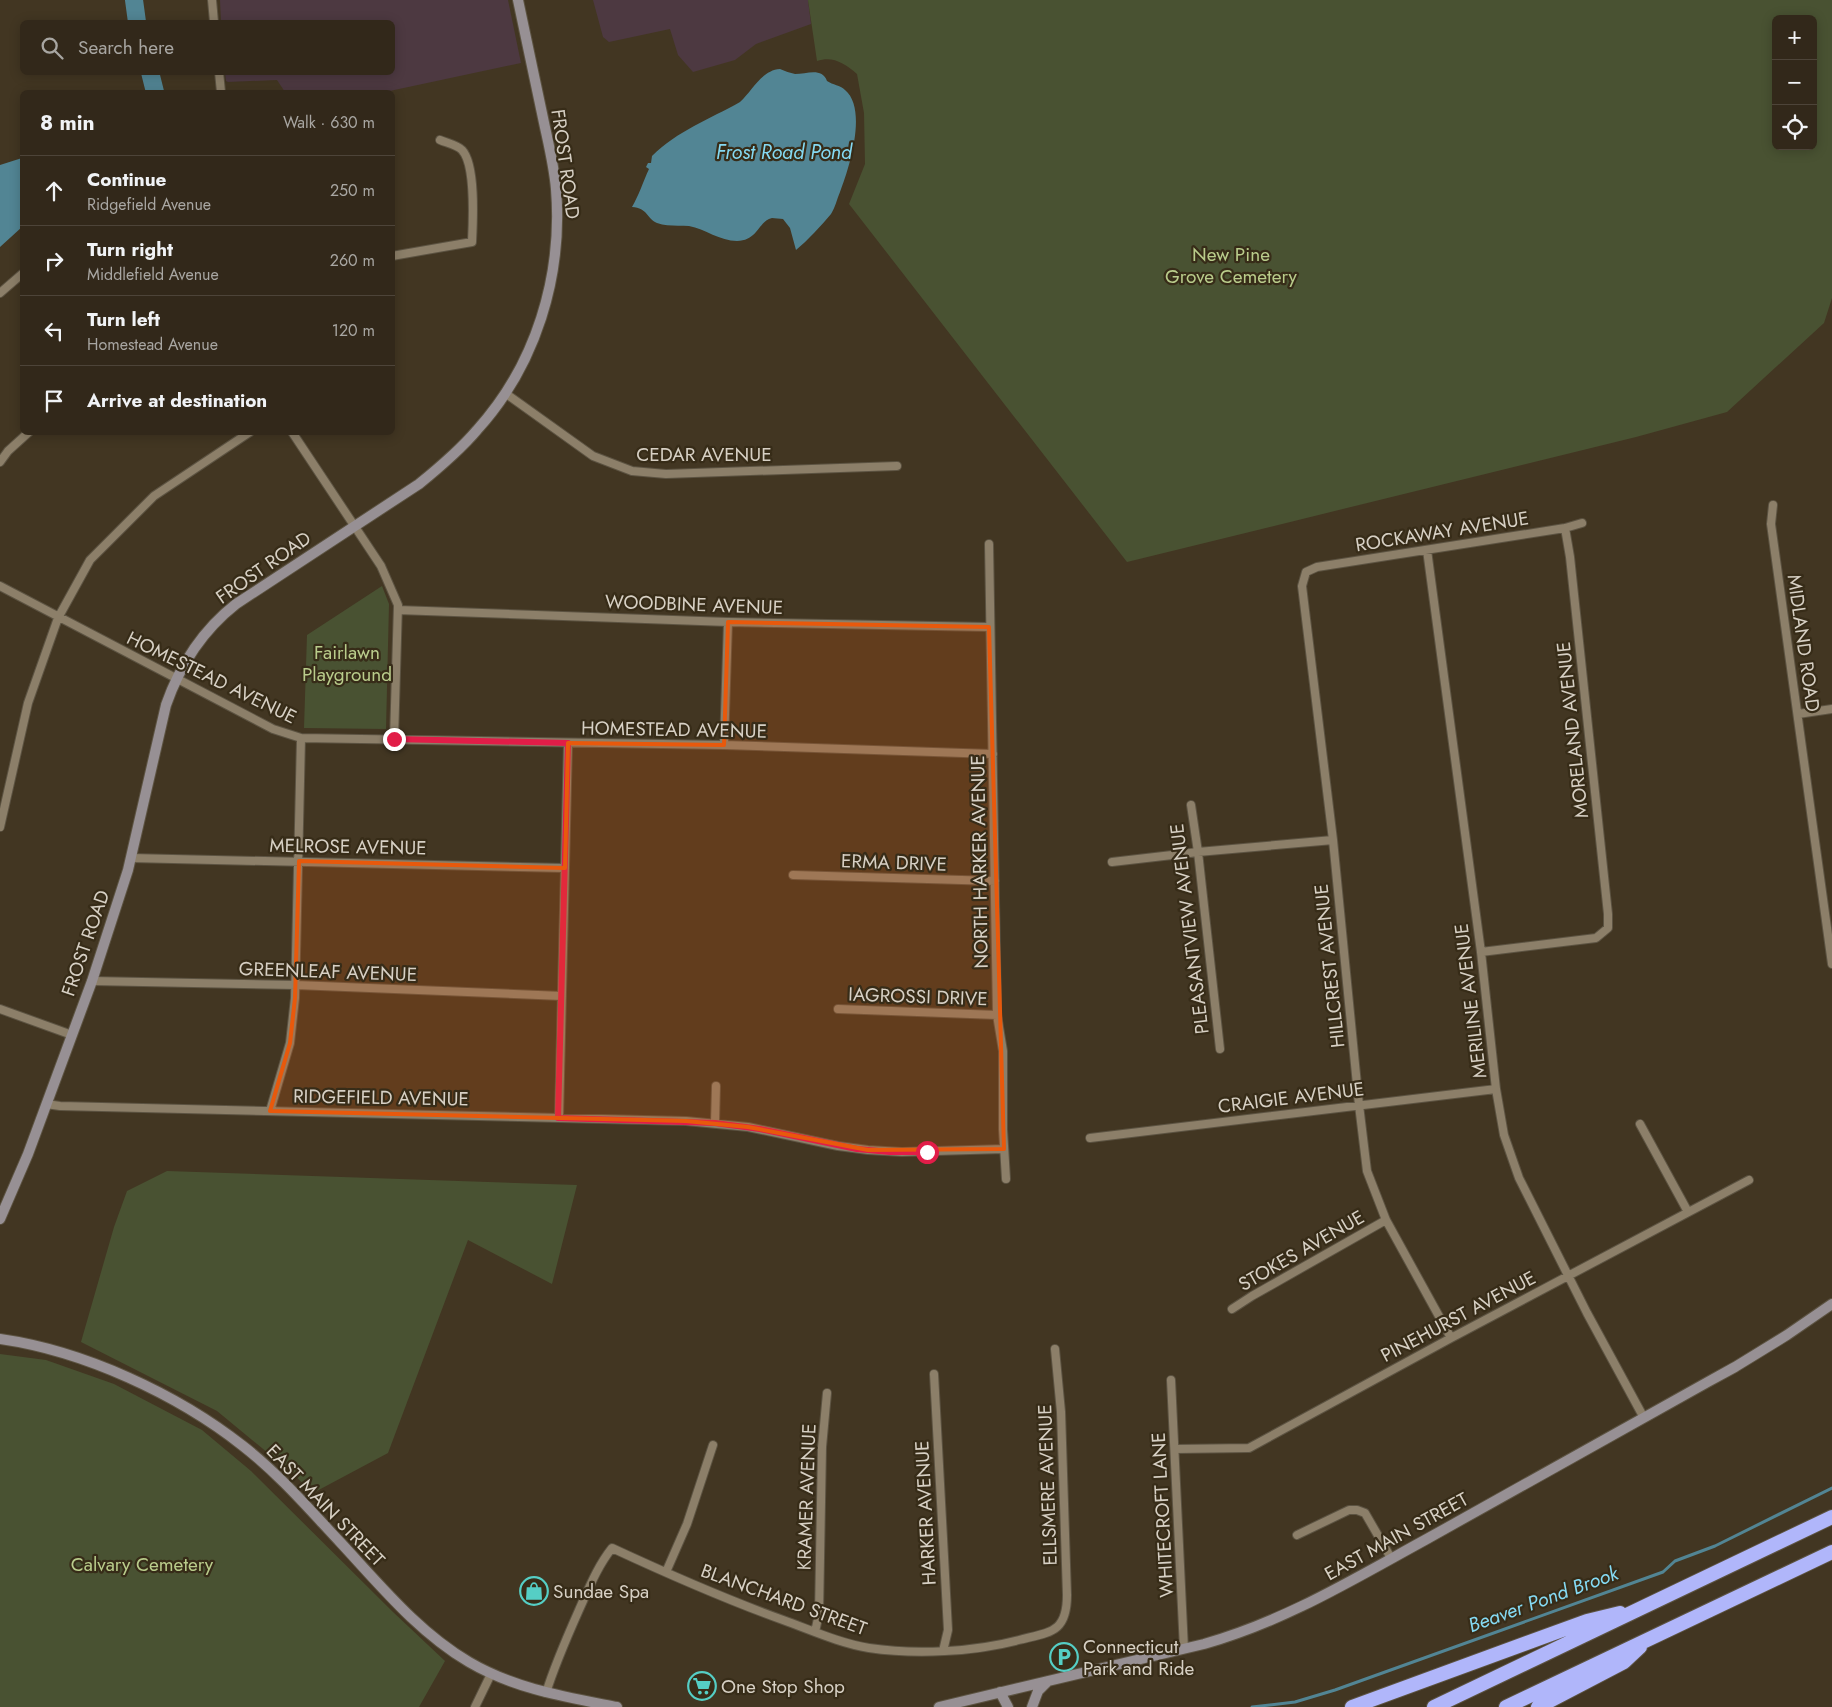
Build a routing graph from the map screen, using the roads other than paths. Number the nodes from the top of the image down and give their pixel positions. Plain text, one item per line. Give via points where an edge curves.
1 (212, 0) edge
2 (518, 0) edge
3 (214, 20) edge
4 (219, 75) edge
5 (221, 90) edge
6 (440, 140) dead end
7 (395, 255) edge
8 (20, 276) edge
9 (0, 293) edge
10 (505, 393) junction
11 (26, 435) edge
12 (246, 435) edge
13 (294, 435) edge
14 (0, 462) edge
15 (896, 466) dead end
16 (1773, 505) dead end
17 (1582, 523) dead end
18 (355, 525) junction
19 (1565, 528) junction
20 (989, 544) dead end
21 (1427, 550) junction
22 (1306, 572) joint
23 (0, 586) edge
24 (398, 610) junction
25 (58, 618) junction
26 (728, 622) junction
27 (990, 627) junction
28 (176, 679) junction
29 (1832, 709) edge
30 (1798, 714) junction
31 (301, 738) junction
32 (394, 739) junction
33 (568, 743) junction
34 (724, 745) junction
35 (993, 754) junction
36 (1191, 805) dead end
37 (0, 827) edge
38 (1333, 840) junction
39 (1198, 852) junction
40 (131, 858) junction
41 (299, 861) junction
42 (1112, 862) dead end
43 (565, 868) junction
44 (792, 875) dead end
45 (995, 882) junction
46 (1481, 952) junction
47 (1832, 964) edge
48 (92, 981) junction
49 (296, 985) junction
50 (562, 996) junction
51 (0, 1009) edge
52 (838, 1009) dead end
53 (997, 1015) junction
54 (72, 1034) junction
55 (1220, 1050) dead end
56 (716, 1086) dead end
57 (1496, 1089) junction
58 (46, 1104) junction
59 (1359, 1105) junction
60 (270, 1111) junction
61 (558, 1118) junction
62 (715, 1123) junction
63 (1640, 1124) dead end
64 (1090, 1138) dead end
65 (1004, 1149) junction
66 (1006, 1180) dead end
67 (1749, 1180) dead end
68 (1688, 1212) junction
69 (0, 1219) edge
70 (1386, 1220) junction
71 (1568, 1276) junction
72 (1832, 1304) edge
73 (1232, 1309) dead end
74 (1451, 1338) junction
75 (0, 1339) edge
76 (1055, 1349) dead end
77 (934, 1374) dead end
78 (1172, 1380) dead end
79 (827, 1394) dead end
80 (1644, 1418) junction
81 (713, 1445) dead end
82 (1175, 1449) junction
83 (1832, 1518) edge
84 (1297, 1535) dead end
85 (1832, 1552) edge
86 (1391, 1558) junction
87 (666, 1572) junction
88 (1632, 1613) junction
89 (1064, 1619) joint
90 (814, 1632) junction
91 (1645, 1641) junction
92 (1184, 1649) junction
93 (943, 1651) junction
94 (491, 1674) junction
95 (1049, 1680) junction
96 (1000, 1692) junction
97 (546, 1693) junction
98 (474, 1707) edge
99 (617, 1707) edge
100 (939, 1707) edge
101 (1008, 1707) edge
102 (1032, 1707) edge
103 (1352, 1707) edge
104 (1434, 1707) edge
105 (1506, 1707) edge
106 (1538, 1707) edge

1 - 3 street
2 - 10 main road, FROST ROAD via 552,159 557,239 553,276 540,322 528,353
4 - 5 street
6 - 7 street via 461,149 470,164 472,242
8 - 9 street
10 - 15 street, CEDAR AVENUE via 593,456 632,472 666,474
10 - 18 main road, FROST ROAD via 479,428 445,463 419,484
11 - 14 street
12 - 25 street via 154,496 90,560
13 - 18 street
16 - 30 street, MIDLAND ROAD via 1771,524
17 - 19 street, ROCKAWAY AVENUE
18 - 24 street via 381,566 396,597
18 - 28 main road, FROST ROAD via 224,613 197,644
19 - 21 street, ROCKAWAY AVENUE
19 - 46 street, MORELAND AVENUE via 1608,928 1596,938
20 - 27 street, NORTH HARKER AVENUE
21 - 22 street, ROCKAWAY AVENUE via 1317,567
21 - 46 street, MERILINE AVENUE
22 - 38 street, HILLCREST AVENUE via 1302,586
23 - 25 street, HOMESTEAD AVENUE
24 - 26 street, WOODBINE AVENUE
24 - 32 street
25 - 28 street, HOMESTEAD AVENUE
25 - 37 street via 28,704
26 - 27 street, WOODBINE AVENUE
26 - 34 street
27 - 35 street, NORTH HARKER AVENUE
28 - 31 street, HOMESTEAD AVENUE via 273,730
28 - 40 main road, FROST ROAD via 161,720
29 - 30 street
30 - 47 street, MIDLAND ROAD
31 - 32 street, HOMESTEAD AVENUE
31 - 41 street
32 - 33 street, HOMESTEAD AVENUE
33 - 34 street, HOMESTEAD AVENUE
33 - 43 street
34 - 35 street, HOMESTEAD AVENUE
35 - 45 street, NORTH HARKER AVENUE
36 - 39 street, PLEASANTVIEW AVENUE
38 - 39 street
38 - 59 street, HILLCREST AVENUE
39 - 42 street
39 - 55 street, PLEASANTVIEW AVENUE
40 - 41 street, MELROSE AVENUE
40 - 48 main road, FROST ROAD
41 - 43 street, MELROSE AVENUE
41 - 49 street
43 - 50 street
44 - 45 street, ERMA DRIVE
45 - 53 street, NORTH HARKER AVENUE
46 - 57 street, MERILINE AVENUE
48 - 49 street, GREENLEAF AVENUE
48 - 54 main road, FROST ROAD
49 - 50 street, GREENLEAF AVENUE
49 - 60 street via 290,1043
50 - 61 street
51 - 54 street
52 - 53 street, IAGROSSI DRIVE
53 - 65 street, NORTH HARKER AVENUE via 1003,1051
54 - 58 main road, FROST ROAD
56 - 62 street
57 - 59 street, CRAIGIE AVENUE
57 - 71 street, MERILINE AVENUE via 1504,1135 1518,1178
58 - 60 street, RIDGEFIELD AVENUE
58 - 69 main road, FROST ROAD
59 - 64 street, CRAIGIE AVENUE
59 - 70 street, HILLCREST AVENUE via 1367,1171
60 - 61 street, RIDGEFIELD AVENUE
61 - 62 street, RIDGEFIELD AVENUE
62 - 65 street, RIDGEFIELD AVENUE via 877,1151
63 - 68 street
65 - 66 street, NORTH HARKER AVENUE
67 - 68 street, PINEHURST AVENUE
68 - 71 street, PINEHURST AVENUE
70 - 73 street, STOKES AVENUE
70 - 74 street, HILLCREST AVENUE
71 - 74 street, PINEHURST AVENUE
71 - 80 street, MERILINE AVENUE
72 - 80 main road, EAST MAIN STREET via 1750,1358
74 - 82 street, PINEHURST AVENUE via 1249,1448
75 - 94 main road, EAST MAIN STREET via 49,1348 95,1364 163,1396 244,1446 426,1631 456,1654
76 - 89 street, ELLSMERE AVENUE via 1061,1412 1067,1595
77 - 93 street, HARKER AVENUE via 948,1630
78 - 82 street, WHITECROFT LANE
79 - 90 street, KRAMER AVENUE via 822,1447 819,1614
80 - 86 main road, EAST MAIN STREET
81 - 87 street via 687,1524
82 - 92 street, WHITECROFT LANE
83 - 88 highway
84 - 86 street via 1349,1510 1357,1510 1365,1513
85 - 91 highway
86 - 92 main road, EAST MAIN STREET via 1278,1618 1244,1632
87 - 90 street, BLANCHARD STREET
87 - 97 street, BLANCHARD STREET via 612,1548 593,1578 558,1657
88 - 103 highway via 1587,1621
88 - 104 highway
89 - 93 street, BLANCHARD STREET via 1051,1631 1018,1641 980,1649
90 - 93 street, BLANCHARD STREET via 870,1648
91 - 105 highway
91 - 106 highway via 1624,1662
92 - 95 main road, EAST MAIN STREET
94 - 97 main road, EAST MAIN STREET
94 - 98 street
95 - 96 main road, EAST MAIN STREET
95 - 102 main road via 1038,1691
96 - 100 main road, EAST MAIN STREET
96 - 101 main road
97 - 99 main road, EAST MAIN STREET

